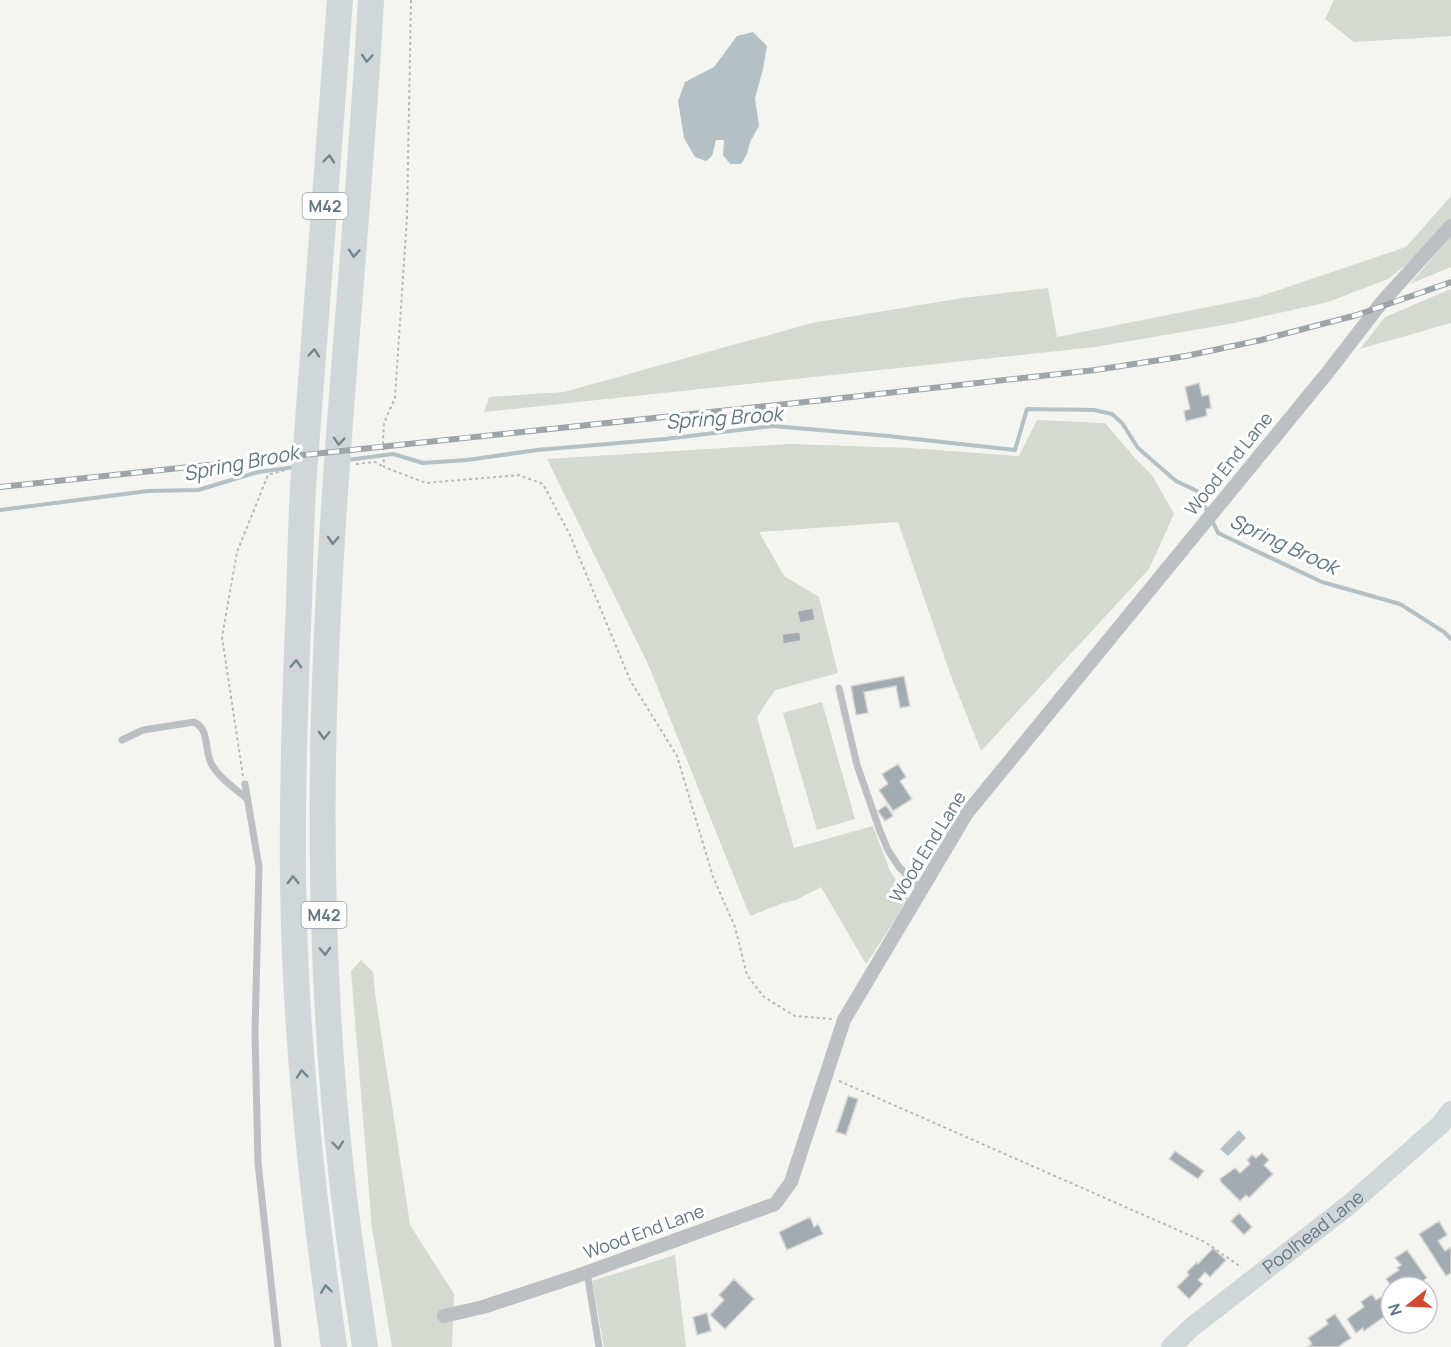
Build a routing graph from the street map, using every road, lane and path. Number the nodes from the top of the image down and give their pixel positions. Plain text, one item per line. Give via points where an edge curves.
1 (340, 0) edge
2 (371, 0) edge
3 (411, 0) edge
4 (1451, 226) edge
5 (268, 475) dead end
6 (839, 688) dead end
7 (122, 740) dead end
8 (245, 784) joint
9 (247, 799) junction
10 (921, 890) junction
11 (844, 1020) junction
12 (825, 1075) junction
13 (1451, 1111) edge
14 (587, 1272) junction
15 (1256, 1277) junction
16 (444, 1316) dead end
17 (278, 1347) edge
18 (334, 1347) edge
19 (365, 1347) edge
20 (599, 1347) edge
21 (1171, 1347) edge

18 -> 1 highway, M42 via 308,1149 296,973 293,786 303,491
2 -> 19 highway, M42 via 336,482 323,761 331,1065 343,1192
3 - 11 path via 407,217 395,398 384,423 384,467 426,483 519,475 543,484 570,535 630,680 677,756 713,877 735,927 747,975 764,997 795,1016
4 - 10 street, Wood End Lane via 1382,302 967,813
5 - 8 path via 237,552 222,637
6 - 10 lane via 857,765 880,831 899,867
7 - 9 lane via 143,730 194,722 204,731 215,770
8 - 9 lane
9 - 17 lane via 259,867 255,1033 258,1163
10 - 11 street, Wood End Lane
11 - 12 street, Wood End Lane
12 - 14 street, Wood End Lane via 792,1182 775,1204
12 - 15 path via 1205,1242
13 - 15 street, Poolhead Lane via 1350,1204
14 - 16 street, Wood End Lane
14 - 20 lane
15 - 21 street, Poolhead Lane

